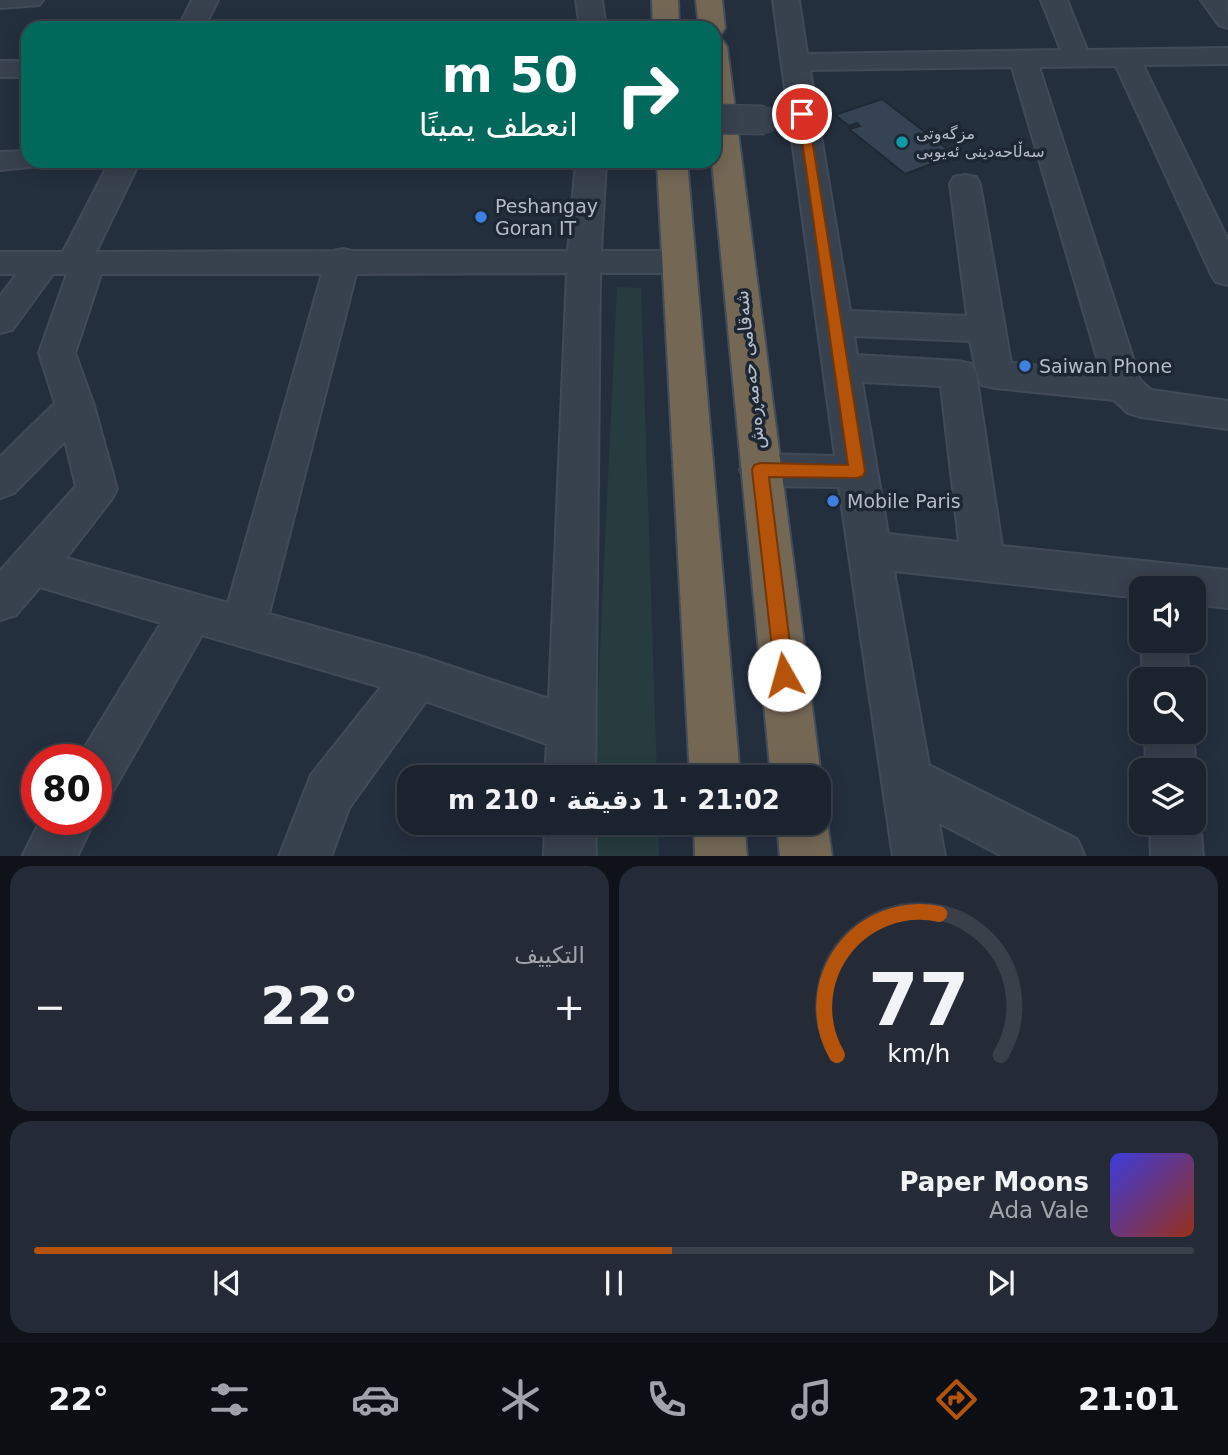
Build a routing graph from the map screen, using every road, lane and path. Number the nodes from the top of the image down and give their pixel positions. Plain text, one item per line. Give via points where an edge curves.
1 (0, 0) edge
2 (30, 0) edge
3 (205, 0) edge
4 (590, 0) edge
5 (665, 0) edge
6 (709, 0) edge
7 (786, 0) edge
8 (1054, 0) edge
9 (1214, 0) edge
10 (1228, 20) edge
11 (194, 21) edge
12 (592, 21) edge
13 (666, 21) edge
14 (711, 21) edge
15 (1228, 56) edge
16 (1077, 58) junction
17 (1126, 58) junction
18 (1024, 61) junction
19 (794, 62) junction
20 (0, 69) edge
21 (21, 69) edge
22 (721, 111) edge
23 (721, 119) edge
24 (765, 120) dead end
25 (21, 160) edge
26 (0, 161) edge
27 (121, 168) edge
28 (591, 168) edge
29 (672, 168) edge
30 (964, 184) dead end
31 (343, 260) junction
32 (584, 261) junction
33 (69, 262) junction
34 (678, 262) junction
35 (0, 263) edge
36 (1228, 274) edge
37 (0, 321) edge
38 (834, 323) junction
39 (986, 329) junction
40 (841, 368) junction
41 (977, 374) junction
42 (1124, 387) junction
43 (75, 406) junction
44 (1228, 415) edge
45 (760, 470) junction
46 (857, 471) junction
47 (0, 482) edge
48 (869, 550) junction
49 (983, 563) junction
50 (32, 566) junction
51 (1129, 581) edge
52 (1206, 588) edge
53 (1228, 589) edge
54 (0, 601) edge
55 (191, 612) junction
56 (243, 627) junction
57 (417, 676) junction
58 (571, 730) junction
59 (112, 747) edge
60 (570, 765) edge
61 (714, 765) edge
62 (795, 765) edge
63 (907, 780) junction
64 (60, 835) edge
65 (570, 835) edge
66 (720, 835) edge
67 (804, 835) edge
68 (1176, 835) edge
69 (48, 856) edge
70 (304, 856) edge
71 (570, 856) edge
72 (721, 856) edge
73 (806, 856) edge
74 (919, 856) edge
75 (1059, 856) edge
76 (1177, 856) edge

1 - 2 street
3 - 11 street
4 - 12 street
5 - 13 highway
6 - 14 highway
7 - 19 street
8 - 16 street
9 - 10 street
15 - 17 street
16 - 17 street
16 - 18 street
17 - 36 street
18 - 19 street
18 - 42 street
19 - 38 street
20 - 21 street
22 - 45 highway, شەقامی حەمەڕەش
23 - 24 street, bridge
25 - 26 street
27 - 33 street
28 - 32 street
29 - 34 highway
30 - 39 street
31 - 32 street
31 - 33 street
31 - 56 street
32 - 34 street
32 - 58 street
33 - 35 street
33 - 37 street
33 - 43 street via 57,353
34 - 61 highway
38 - 39 street
38 - 40 street
39 - 41 street
40 - 41 street
40 - 46 street
41 - 42 street
41 - 49 street
42 - 44 street via 1141,402
43 - 47 street
43 - 50 street via 97,489
45 - 46 street
45 - 62 highway, شەقامی حەمەڕەش
46 - 48 street
48 - 49 street
48 - 63 street
49 - 51 street
50 - 54 street
50 - 55 street
52 - 53 street
55 - 56 street
55 - 59 street
56 - 57 street
57 - 58 street
57 - 70 street via 329,793
58 - 60 street
63 - 74 street
63 - 75 street
64 - 69 street
65 - 71 street
66 - 72 highway
67 - 73 highway
68 - 76 street

